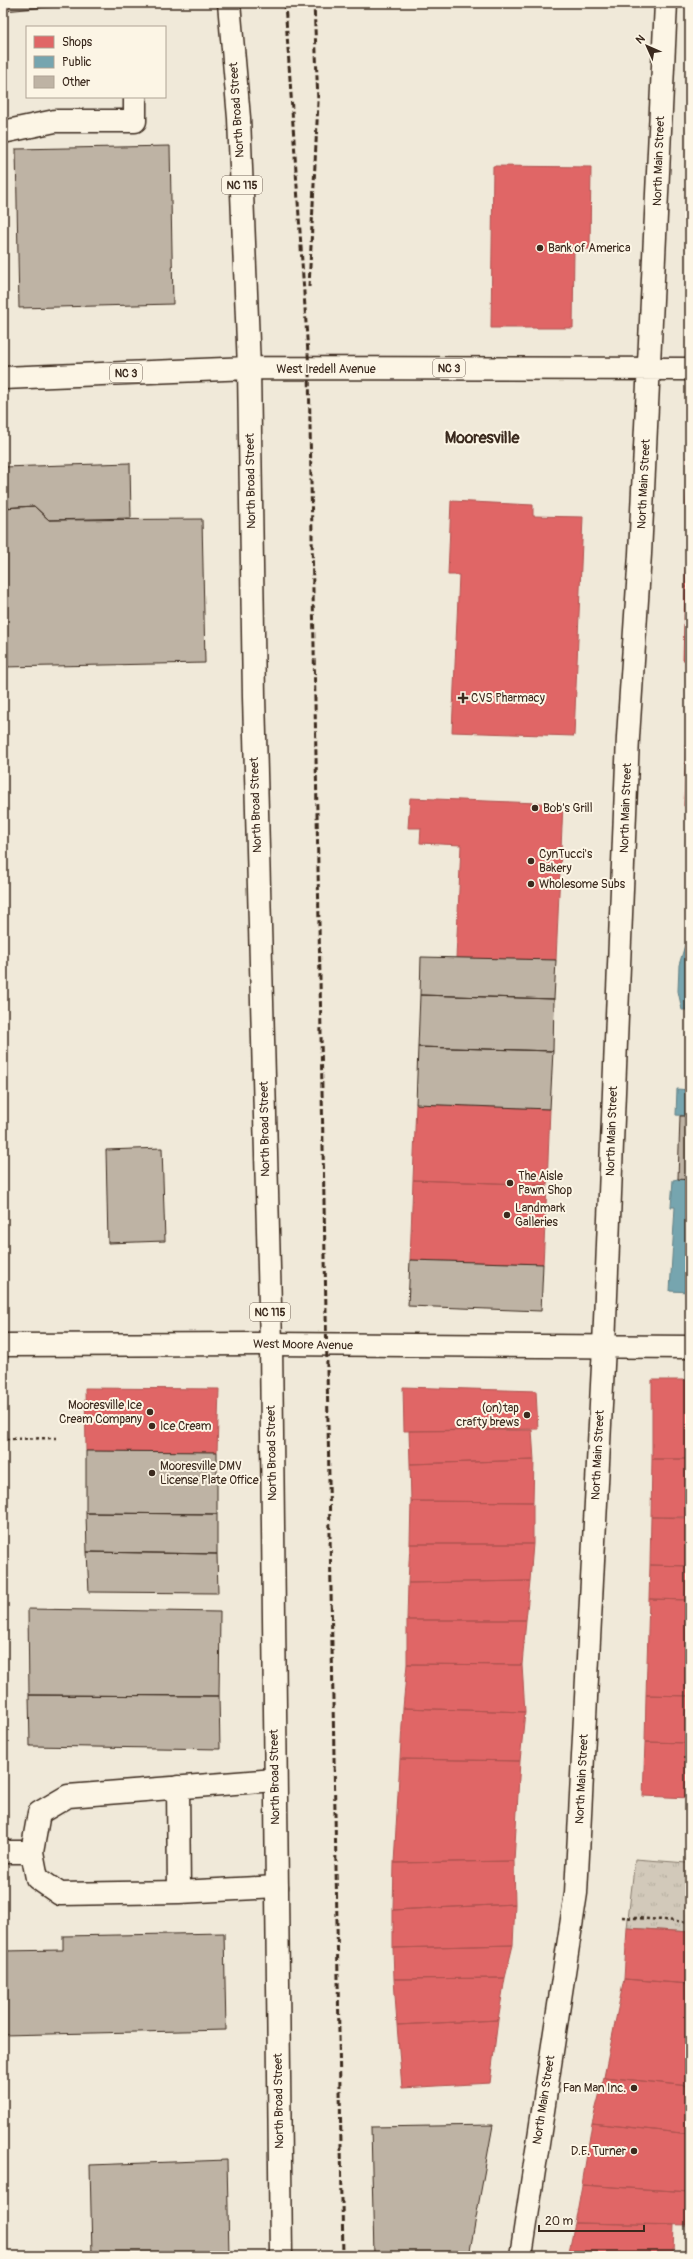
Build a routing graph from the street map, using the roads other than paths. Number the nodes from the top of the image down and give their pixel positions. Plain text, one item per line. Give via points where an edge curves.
1 (229, 3) edge
2 (666, 3) edge
3 (135, 98) edge
4 (3, 132) edge
5 (249, 368) junction
6 (649, 368) junction
7 (690, 369) edge
8 (3, 378) edge
9 (271, 1344) junction
10 (3, 1345) edge
11 (604, 1346) junction
12 (690, 1347) edge
13 (275, 1780) junction
14 (178, 1788) junction
15 (3, 1852) edge
16 (32, 1852) junction
17 (277, 1887) junction
18 (179, 1892) junction
19 (281, 2256) edge
20 (521, 2256) edge

1 - 5 main road, North Broad Street / NC 115 via 238,118
2 - 6 main road, North Main Street
3 - 4 main road via 135,121 55,121
5 - 6 main road, West Iredell Avenue / NC 3
5 - 8 main road, West Iredell Avenue / NC 3
5 - 9 main road, North Broad Street / NC 115 via 254,697
6 - 7 main road, NC 3
6 - 11 main road, North Main Street via 628,737
9 - 10 main road, West Moore Avenue
9 - 11 main road, West Moore Avenue
9 - 13 main road, North Broad Street / NC 115
11 - 12 main road, West Moore Avenue
11 - 20 main road, North Main Street via 576,1893
13 - 14 main road
13 - 17 main road, North Broad Street / NC 115
14 - 16 main road via 68,1796 39,1813
14 - 18 main road
15 - 16 main road
16 - 18 main road via 38,1878 60,1894
17 - 18 main road
17 - 19 main road, North Broad Street / NC 115

